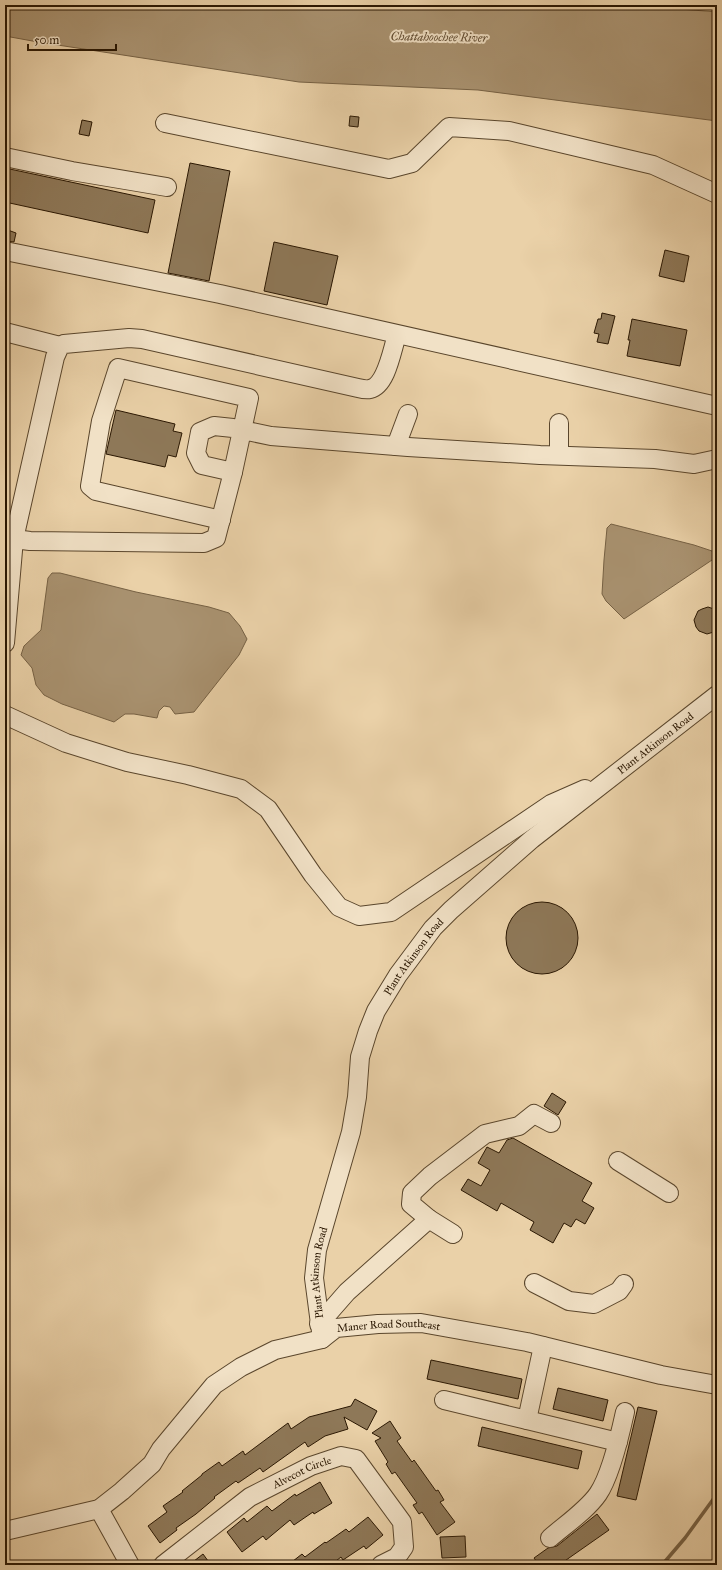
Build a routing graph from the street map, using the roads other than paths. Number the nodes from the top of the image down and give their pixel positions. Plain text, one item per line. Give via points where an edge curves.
1 (165, 123) dead end
2 (5, 158) edge
3 (167, 187) dead end
4 (717, 194) edge
5 (5, 251) edge
6 (5, 332) edge
7 (397, 335) junction
8 (60, 346) junction
9 (717, 406) edge
10 (408, 414) dead end
11 (559, 423) dead end
12 (242, 430) junction
13 (396, 446) junction
14 (559, 455) junction
15 (717, 459) edge
16 (233, 472) junction
17 (221, 520) junction
18 (14, 539) junction
19 (8, 581) edge
20 (5, 643) edge
21 (717, 695) edge
22 (5, 715) edge
23 (611, 778) junction
24 (551, 1123) dead end
25 (618, 1161) dead end
26 (669, 1193) dead end
27 (429, 1219) junction
28 (453, 1234) dead end
29 (534, 1283) dead end
30 (624, 1284) dead end
31 (321, 1331) junction
32 (543, 1346) junction
33 (717, 1385) edge
34 (444, 1400) dead end
35 (625, 1412) dead end
36 (527, 1420) junction
37 (618, 1442) junction
38 (99, 1509) junction
39 (5, 1531) edge
40 (550, 1538) dead end
41 (130, 1565) edge
42 (163, 1565) edge
43 (381, 1565) edge

1 - 4 street via 389,169 412,163 449,127 509,131 653,165
2 - 3 street
5 - 7 street via 220,294
6 - 8 street
7 - 8 street via 383,378 377,386 370,389 142,339 114,339
7 - 9 street
8 - 18 street via 55,357
10 - 13 street
11 - 14 street
12 - 13 street via 271,436
12 - 16 street
12 - 16 street via 214,426 200,432 196,453 202,465
12 - 17 street via 249,398 118,368 101,421 90,486 96,491
13 - 14 street
14 - 15 street via 655,459 694,464
16 - 17 street
17 - 18 street via 216,538 204,543
18 - 19 street
19 - 20 street
21 - 23 street, Plant Atkinson Road
22 - 23 street via 66,743 127,762 241,789 268,809 313,875 339,907 359,916 391,912 551,804
23 - 31 street, Plant Atkinson Road via 532,839 450,910 415,950 380,1005 360,1056 351,1132 317,1250 314,1278
24 - 27 street via 534,1114 519,1126 484,1134 430,1176 412,1193 411,1204
25 - 26 street
27 - 28 street
27 - 31 street via 347,1292
29 - 30 street via 570,1301 594,1304 619,1292
31 - 32 street, Maner Road Southeast via 378,1324 421,1323
31 - 38 street, Maner Road Southeast via 241,1367 214,1385 161,1449 152,1464
32 - 33 street, Maner Road Southeast via 661,1375
32 - 36 street
34 - 36 street
35 - 37 street
36 - 37 street
37 - 40 street via 598,1494
38 - 39 street, Maner Road Southeast
38 - 41 street
42 - 43 street, Alvecot Circle via 250,1497 311,1466 340,1456 356,1459 402,1522 404,1547 397,1557

